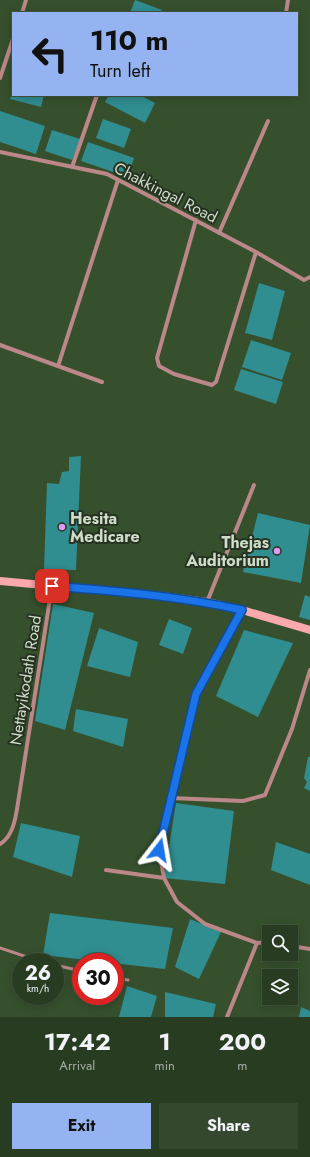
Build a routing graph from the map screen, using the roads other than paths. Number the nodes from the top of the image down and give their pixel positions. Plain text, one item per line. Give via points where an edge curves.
1 (26, 0) edge
2 (288, 0) edge
3 (22, 12) edge
4 (286, 12) edge
5 (12, 42) edge
6 (0, 78) edge
7 (97, 96) edge
8 (268, 121) dead end
9 (0, 152) edge
10 (72, 167) junction
11 (118, 180) junction
12 (196, 220) junction
13 (219, 233) junction
14 (256, 252) junction
15 (310, 277) edge
16 (0, 346) edge
17 (58, 366) junction
18 (102, 382) dead end
19 (254, 485) dead end
20 (0, 580) edge
21 (52, 586) junction
22 (207, 602) junction
23 (242, 610) junction
24 (310, 630) edge
25 (310, 670) edge
26 (171, 798) junction
27 (0, 844) edge
28 (106, 870) dead end
29 (164, 878) junction
30 (257, 943) junction
31 (262, 943) edge
32 (298, 947) edge
33 (0, 948) edge
34 (310, 949) edge
35 (15, 953) edge
36 (124, 979) edge
37 (128, 980) dead end
38 (227, 1017) edge

1 - 3 street
2 - 4 street
5 - 6 street
7 - 10 street
8 - 13 street
9 - 10 street, Chakkingal Road
10 - 11 street, Chakkingal Road via 107,174
11 - 12 street, Chakkingal Road
11 - 17 street
12 - 13 street, Chakkingal Road
12 - 14 street via 157,358 159,366 174,374 212,385 216,382
13 - 14 street, Chakkingal Road
14 - 15 street, Chakkingal Road via 304,280
16 - 17 street
17 - 18 street
19 - 22 street
20 - 21 main road
21 - 22 main road
21 - 27 street, Nettayikodath Road via 17,809 13,827 5,841
22 - 23 main road
23 - 24 main road
23 - 26 street via 196,694
25 - 26 street via 292,729 265,795 243,801
26 - 29 street via 159,850
28 - 29 street
29 - 30 street via 176,902 205,924
30 - 31 street
30 - 38 street
32 - 34 street
33 - 35 lane
36 - 37 lane

